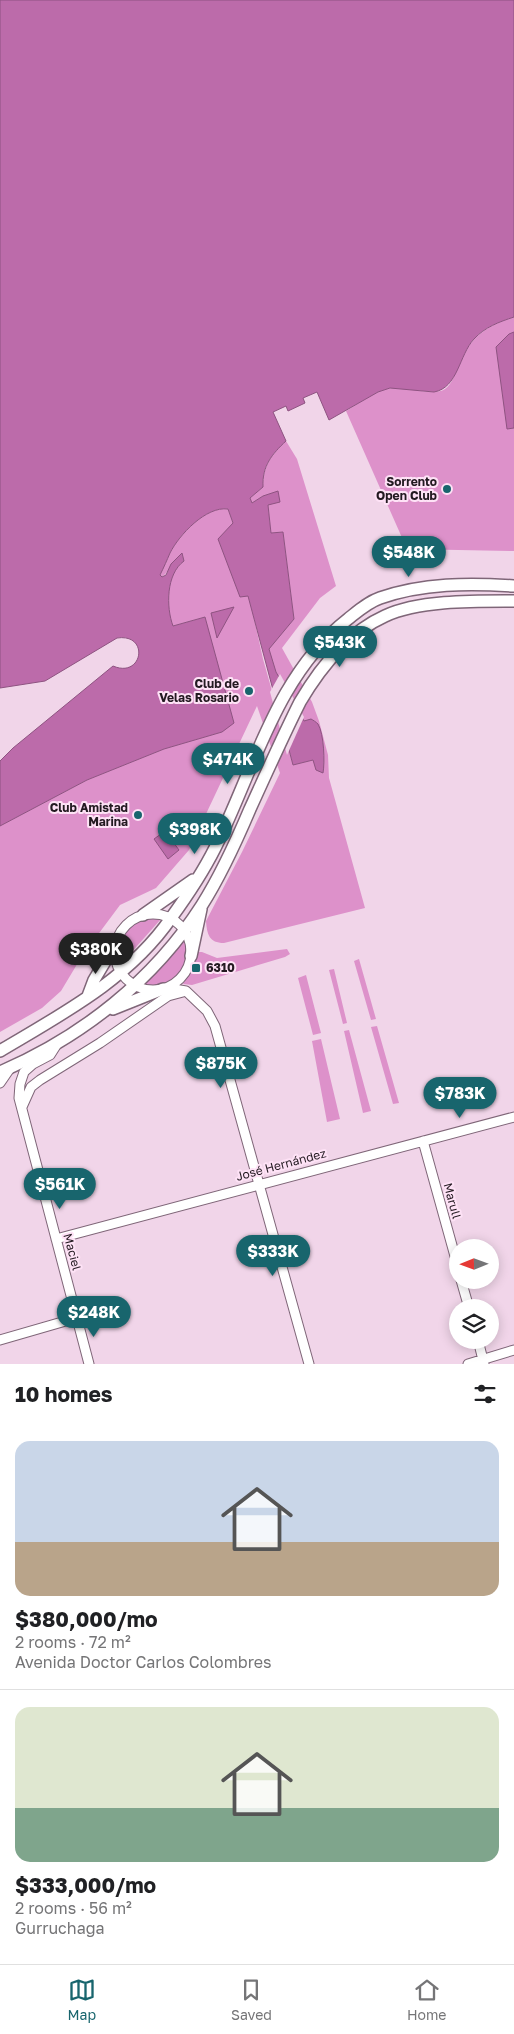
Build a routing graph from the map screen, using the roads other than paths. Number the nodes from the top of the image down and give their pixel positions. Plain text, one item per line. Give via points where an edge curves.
1 (514, 586) edge
2 (514, 601) edge
3 (198, 876) junction
4 (202, 905) junction
5 (143, 915) junction
6 (171, 918) junction
7 (184, 930) junction
8 (116, 943) junction
9 (191, 956) junction
10 (121, 973) junction
11 (134, 986) junction
12 (170, 989) junction
13 (87, 998) junction
14 (104, 1012) junction
15 (56, 1044) junction
16 (0, 1051) edge
17 (5, 1069) edge
18 (0, 1083) edge
19 (22, 1108) junction
20 (514, 1117) edge
21 (423, 1141) junction
22 (259, 1184) junction
23 (56, 1239) junction
24 (450, 1239) edge
25 (76, 1318) junction
26 (0, 1340) edge
27 (480, 1349) edge
28 (514, 1350) edge
29 (484, 1362) edge
30 (89, 1364) edge
31 (309, 1364) edge
32 (468, 1364) edge

1 - 3 main road via 449,585 394,594 363,607 342,624 322,643 292,682 215,848
2 - 4 main road via 452,603 402,610 370,624 348,640 327,662 300,702
3 - 5 main road
3 - 6 main road
4 - 7 main road
4 - 9 main road
5 - 6 street
5 - 8 street via 124,928
6 - 7 street
6 - 10 main road
7 - 9 street via 191,945
7 - 11 main road
8 - 10 street via 116,964
8 - 13 main road
9 - 12 street via 189,966
10 - 11 street
10 - 13 main road
11 - 12 street via 148,991
11 - 14 main road
12 - 14 main road
12 - 19 street via 100,1044 31,1087
12 - 22 street via 186,991 207,1011 215,1026
13 - 16 main road
14 - 15 main road
15 - 17 main road
15 - 19 street, Maciel via 50,1055 24,1072 19,1098
17 - 18 street
19 - 23 street, Maciel
20 - 21 street, José Hernández
21 - 22 street, José Hernández
21 - 24 street, Marull
22 - 23 street, José Hernández
22 - 31 street
23 - 25 street, Maciel
25 - 26 street
25 - 30 street, Maciel
27 - 29 street
28 - 29 street
29 - 32 street

